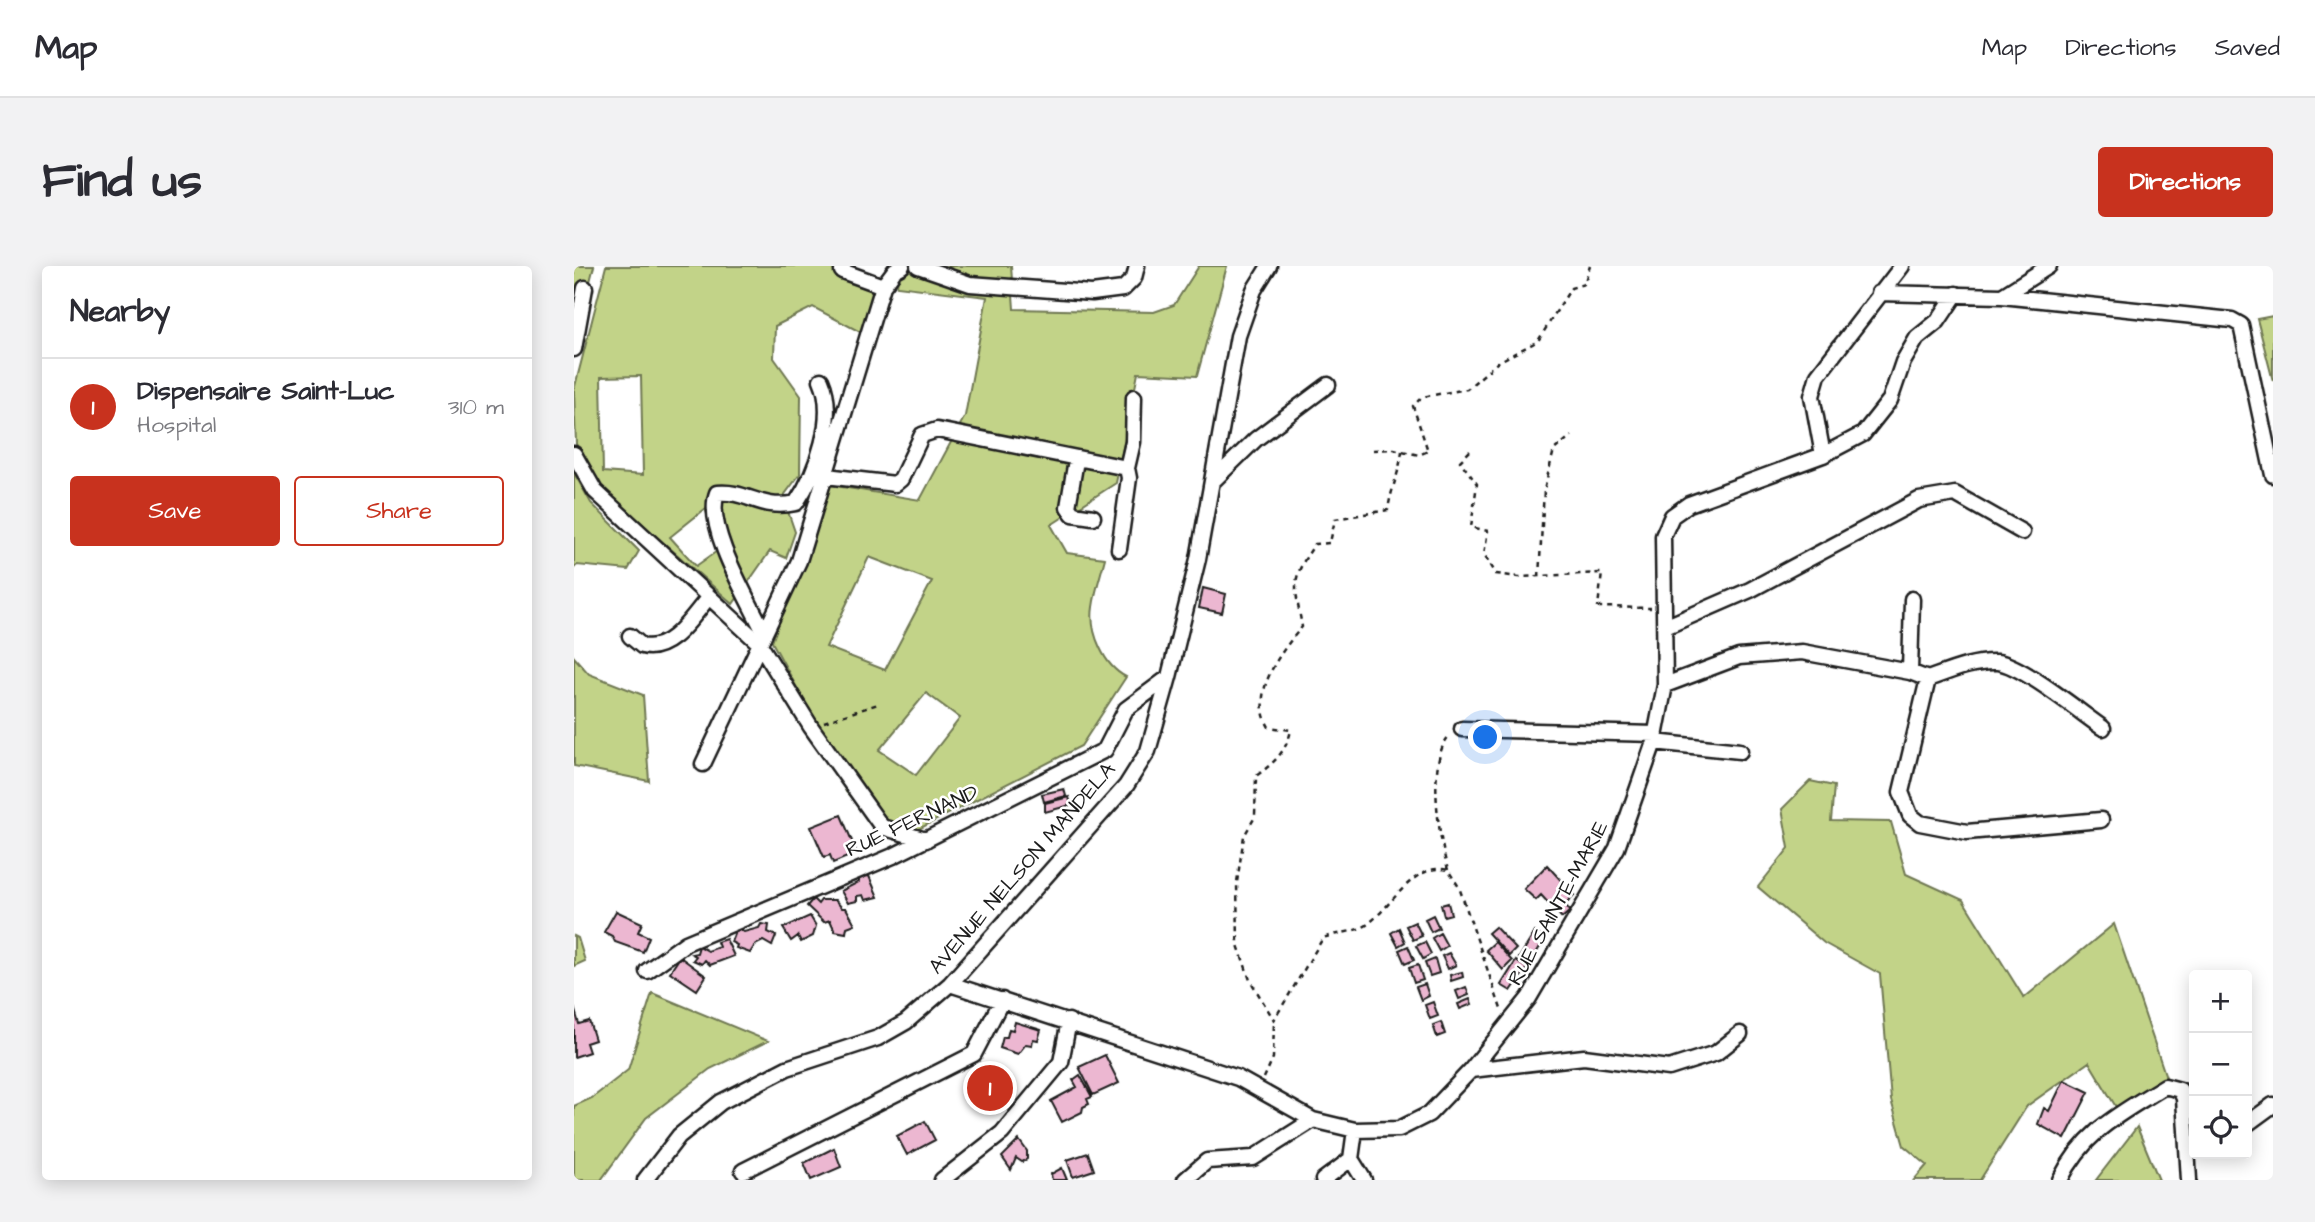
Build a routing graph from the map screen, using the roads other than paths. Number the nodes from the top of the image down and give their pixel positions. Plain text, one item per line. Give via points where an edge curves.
1 (902, 266) edge
2 (918, 266) edge
3 (967, 266) edge
4 (1137, 266) edge
5 (1269, 266) edge
6 (1902, 266) edge
7 (2049, 266) edge
8 (842, 271) dead end
9 (962, 281) junction
10 (883, 286) junction
11 (585, 288) dead end
12 (1879, 293) junction
13 (1956, 294) junction
14 (2002, 296) junction
15 (574, 349) edge
16 (821, 380) dead end
17 (1328, 385) dead end
18 (1134, 397) dead end
19 (574, 454) edge
20 (1823, 455) junction
21 (1076, 460) junction
22 (1127, 468) junction
23 (826, 475) junction
24 (2273, 475) edge
25 (1212, 482) junction
26 (1093, 517) dead end
27 (2022, 532) dead end
28 (1119, 549) dead end
29 (708, 598) junction
30 (1912, 599) dead end
31 (1665, 627) junction
32 (630, 636) dead end
33 (761, 637) junction
34 (1910, 672) junction
35 (1169, 677) junction
36 (1928, 678) junction
37 (1665, 685) junction
38 (2103, 728) dead end
39 (1462, 729) road end
40 (1655, 738) junction
41 (1740, 751) dead end
42 (703, 764) dead end
43 (2101, 820) dead end
44 (926, 840) junction
45 (647, 971) dead end
46 (950, 984) junction
47 (1002, 1000) junction
48 (1069, 1021) junction
49 (1740, 1034) dead end
50 (1471, 1070) junction
51 (2273, 1105) edge
52 (1313, 1120) junction
53 (2252, 1120) edge
54 (1355, 1130) junction
55 (2189, 1146) edge
56 (1351, 1158) junction
57 (2190, 1159) edge
58 (743, 1171) dead end
59 (645, 1180) edge
60 (942, 1180) edge
61 (1185, 1180) edge
62 (1323, 1180) edge
63 (1363, 1180) edge
64 (2060, 1180) edge
65 (2189, 1180) edge

1 - 10 street
2 - 9 street
3 - 9 street
4 - 9 street via 1134,278 1123,289 1092,293
5 - 25 street, AVENUE NELSON MANDELA via 1254,290 1238,336
6 - 12 street
7 - 14 street
8 - 10 street
10 - 23 street
11 - 15 street
12 - 13 street
12 - 20 street via 1813,387
13 - 14 street
13 - 20 street, RUE SAINTE-MARIE via 1938,321 1917,338 1890,400 1863,433
14 - 24 street via 2232,320 2241,325
16 - 33 street via 828,396 826,422 812,480 796,503 777,508 732,491 717,492 712,505
17 - 25 street via 1256,439
18 - 22 street
19 - 29 street via 594,491
20 - 31 street, RUE SAINTE-MARIE via 1689,504 1672,516 1663,536
21 - 22 street
21 - 23 street via 937,430 922,435 895,484
21 - 26 street via 1068,507 1073,514
22 - 28 street
23 - 33 street via 799,561
25 - 35 street, AVENUE NELSON MANDELA via 1187,612
27 - 31 street via 1955,494 1919,500 1749,590
29 - 32 street via 661,645 642,646
29 - 33 street
30 - 34 street
31 - 37 street, RUE SAINTE-MARIE
33 - 42 street
33 - 44 street via 811,727 882,827
34 - 36 street
34 - 37 street via 1802,652 1739,657
35 - 44 street, RUE FERNAND via 1126,709 1105,750
35 - 46 street, AVENUE NELSON MANDELA via 1148,751 1126,786
36 - 38 street via 1973,663 2000,662
36 - 43 street via 1901,792 1910,815 1920,823 1967,832
37 - 40 street, RUE SAINTE-MARIE
39 - 40 street
40 - 41 street
40 - 50 street, RUE SAINTE-MARIE via 1617,848 1529,998
44 - 45 street, RUE FERNAND via 686,943
46 - 47 street, RUE SAINTE-MARIE
46 - 59 street, AVENUE NELSON MANDELA via 906,1022 878,1038 787,1068 720,1102 678,1136
47 - 48 street, RUE SAINTE-MARIE
47 - 58 street via 974,1054
48 - 52 street, RUE SAINTE-MARIE via 1238,1078
48 - 60 street via 1061,1062 1002,1133
49 - 50 street via 1716,1053 1670,1068 1584,1057
50 - 54 street, RUE SAINTE-MARIE via 1429,1114 1399,1129
51 - 53 street
52 - 54 street, RUE SAINTE-MARIE
52 - 61 street via 1253,1158 1207,1161
54 - 56 street
55 - 64 street via 2184,1098 2180,1090 2165,1086 2109,1119 2080,1147
56 - 62 street
56 - 63 street
57 - 65 street

